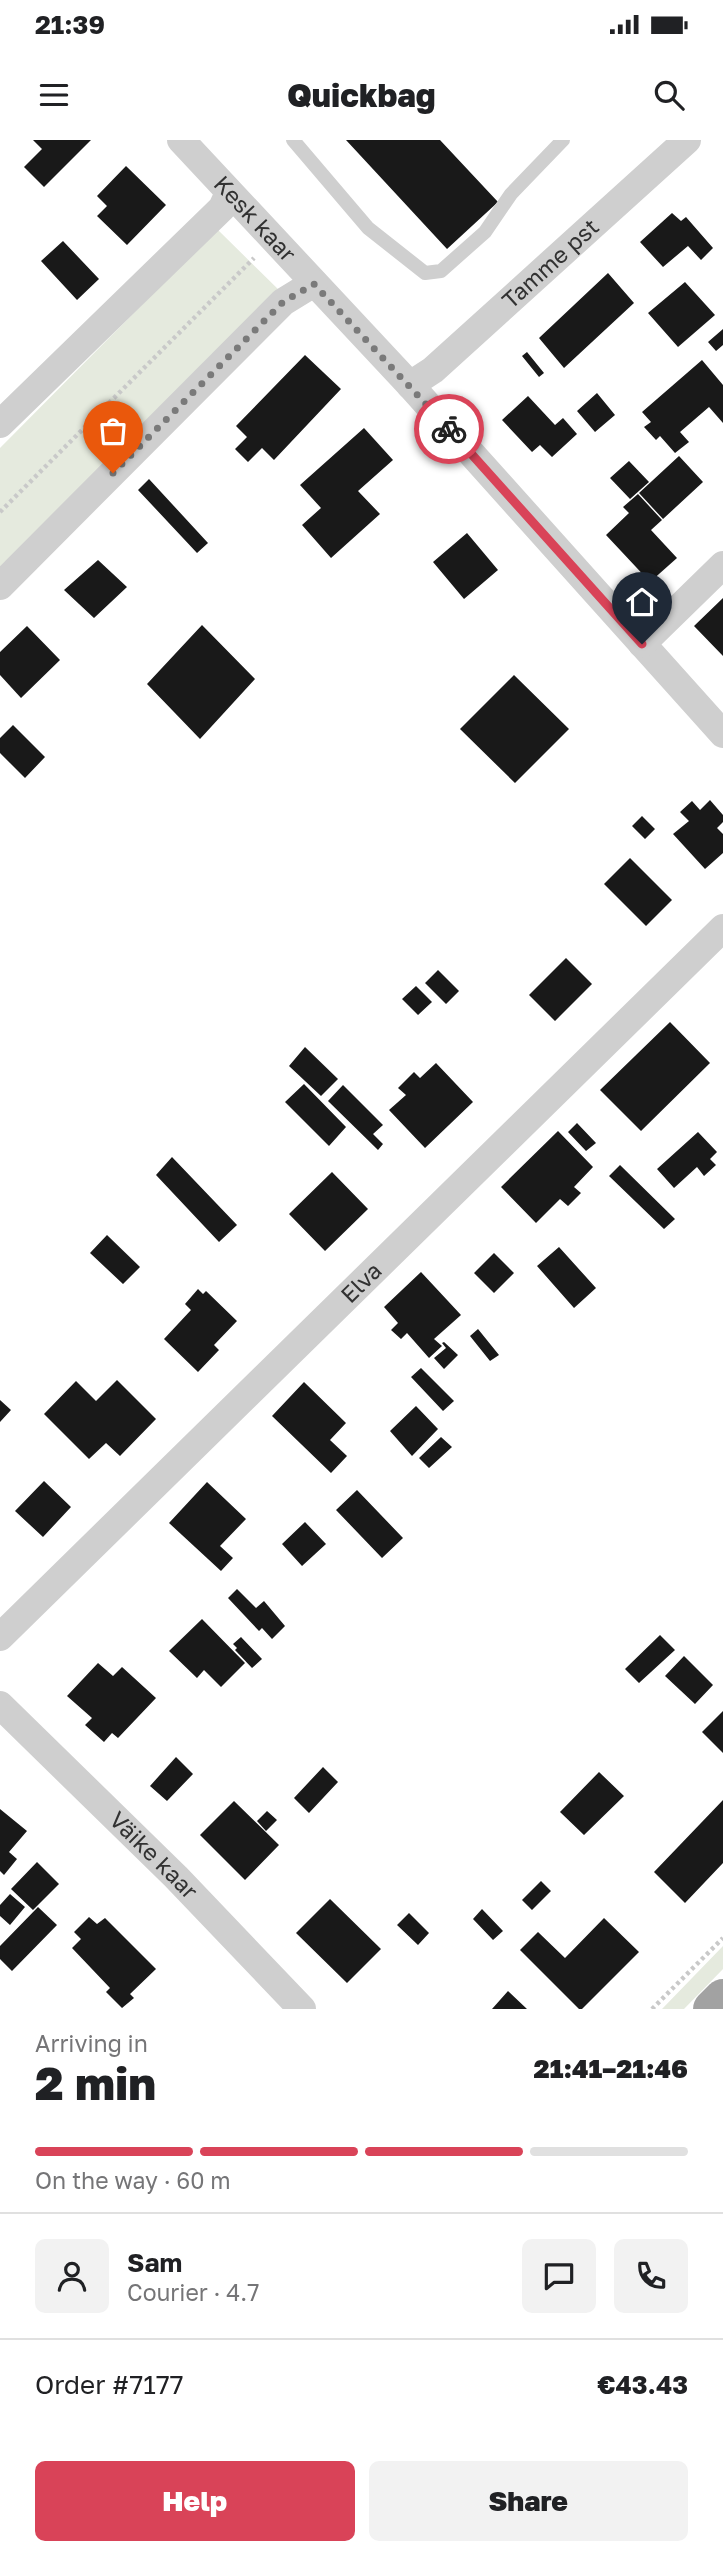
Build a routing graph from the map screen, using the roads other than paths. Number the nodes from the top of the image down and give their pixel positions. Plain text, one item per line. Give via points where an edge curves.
1 (181, 140) edge
2 (293, 140) edge
3 (563, 140) edge
4 (687, 140) edge
5 (229, 193) junction
6 (314, 284) junction
7 (410, 385) junction
8 (0, 424) edge
9 (723, 565) edge
10 (0, 586) edge
11 (642, 644) junction
12 (723, 734) edge
13 (723, 928) edge
14 (0, 1637) edge
15 (0, 1705) edge
16 (723, 1998) edge
17 (302, 2009) edge
18 (712, 2009) edge

1 - 5 street, Kesk kaar
2 - 3 lane via 368,228 425,273 441,271 485,232 511,194
4 - 7 street, Tamme pst via 433,370
5 - 6 street, Kesk kaar
5 - 8 street via 222,208
6 - 7 street, Kesk kaar
6 - 10 street via 283,302
7 - 11 street, Kesk kaar
9 - 11 street
11 - 12 street, Kesk kaar
13 - 14 street, Elva
15 - 17 street, Väike kaar via 176,1877
16 - 18 highway

